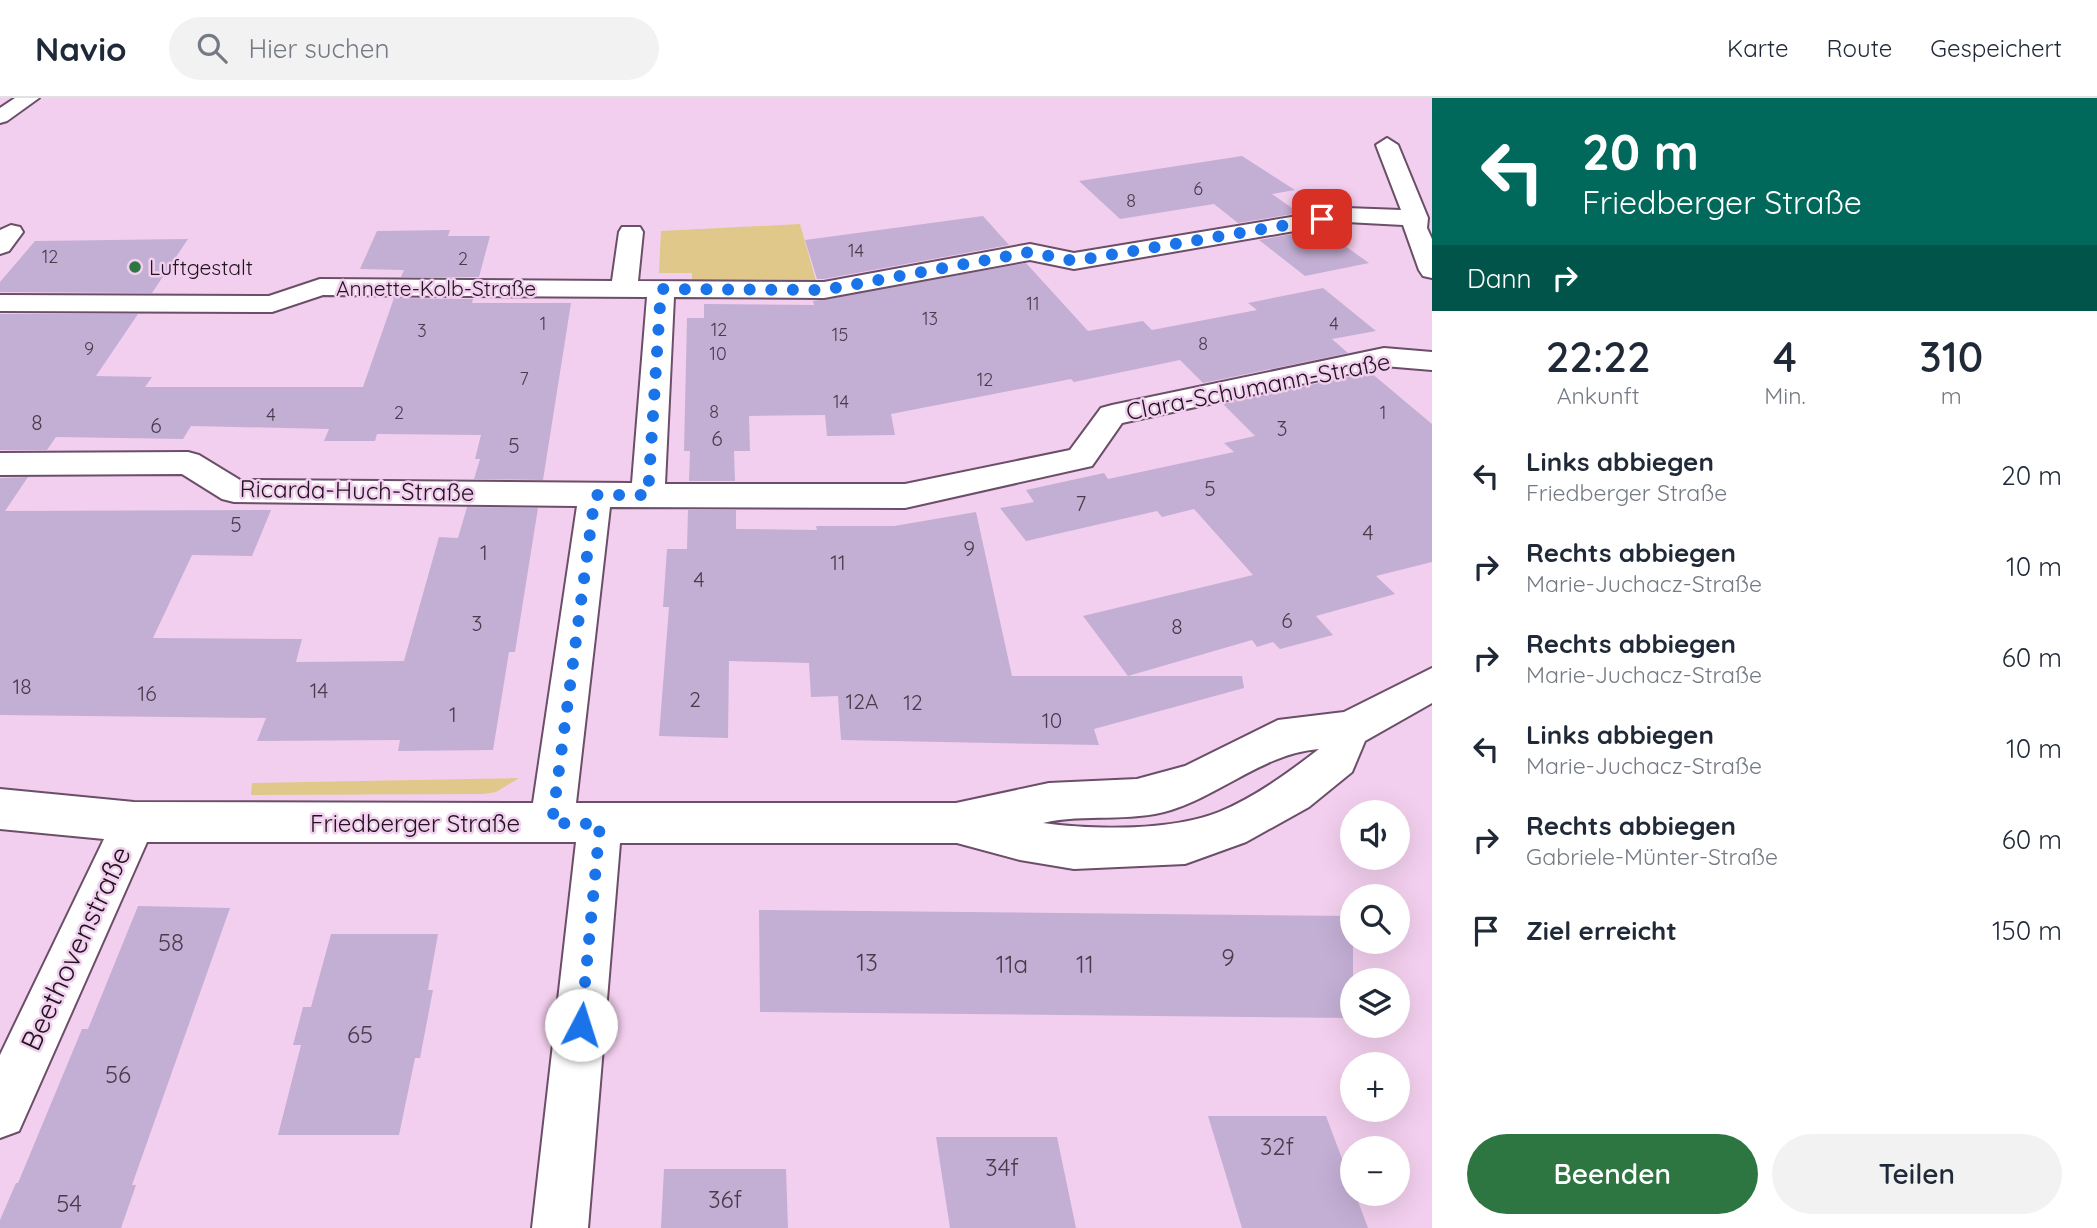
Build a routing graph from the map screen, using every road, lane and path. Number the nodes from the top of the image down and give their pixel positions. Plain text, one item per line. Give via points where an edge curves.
1 (29, 98) edge
2 (0, 117) edge
3 (1387, 145) dead end
4 (1416, 218) junction
5 (631, 232) dead end
6 (1432, 270) edge
7 (624, 289) junction
8 (661, 289) junction
9 (0, 303) edge
10 (1432, 361) edge
11 (0, 464) edge
12 (595, 495) junction
13 (648, 495) junction
14 (1432, 684) edge
15 (1350, 729) junction
16 (0, 808) edge
17 (134, 822) junction
18 (552, 823) junction
19 (956, 823) junction
20 (600, 824) junction
21 (0, 1112) edge
22 (560, 1228) edge

1 - 2 street
3 - 4 street
4 - 6 street via 1415,228
4 - 8 street, Annette-Kolb-Straße via 1346,215 1074,261 1030,252 824,290
5 - 7 street
7 - 8 street, Annette-Kolb-Straße
7 - 9 street, Annette-Kolb-Straße via 320,287 272,304
8 - 13 street
10 - 13 street, Clara-Schumann-Straße via 1384,357 1112,415 1081,458 905,496
11 - 12 street, Ricarda-Huch-Straße via 188,463 234,491
12 - 13 street, Clara-Schumann-Straße
12 - 18 street
14 - 15 street, Friedberger Straße
15 - 19 street, Friedberger Straße via 1278,738 1200,779 1159,793 1049,802
15 - 19 street, Friedberger Straße via 1336,759 1294,793 1231,828 1185,843 1074,848
16 - 17 street, Friedberger Straße
17 - 18 street, Friedberger Straße
17 - 21 street, Beethovenstraße
18 - 20 street, Friedberger Straße
19 - 20 street, Friedberger Straße
20 - 22 street

